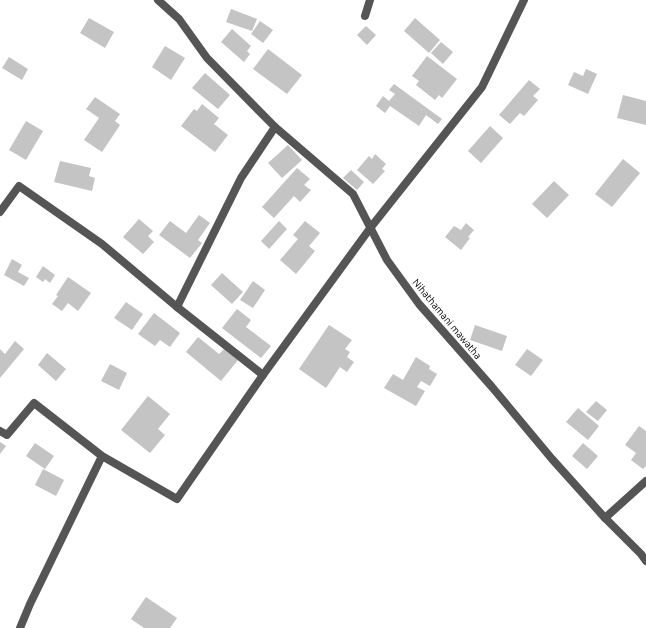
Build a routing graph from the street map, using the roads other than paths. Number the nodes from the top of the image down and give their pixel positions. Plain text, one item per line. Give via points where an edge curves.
1 (158, 0) edge
2 (370, 0) edge
3 (524, 0) edge
4 (365, 16) dead end
5 (275, 127) junction
6 (0, 212) edge
7 (371, 227) junction
8 (177, 307) junction
9 (263, 375) junction
10 (0, 431) edge
11 (102, 456) junction
12 (646, 480) edge
13 (605, 518) junction
14 (646, 561) edge
15 (20, 628) edge

1 - 5 street, Nihathamani mawatha via 179,19 207,58
2 - 4 street
3 - 7 street via 482,87
5 - 7 street, Nihathamani mawatha via 353,194
5 - 8 street via 241,178
6 - 8 street via 19,186 102,244
7 - 9 street
7 - 13 street, Nihathamani mawatha via 388,260 419,304
8 - 9 street
9 - 11 street via 177,499
10 - 11 street via 7,435 34,403
11 - 15 street
12 - 13 street
13 - 14 street, Nihathamani mawatha

